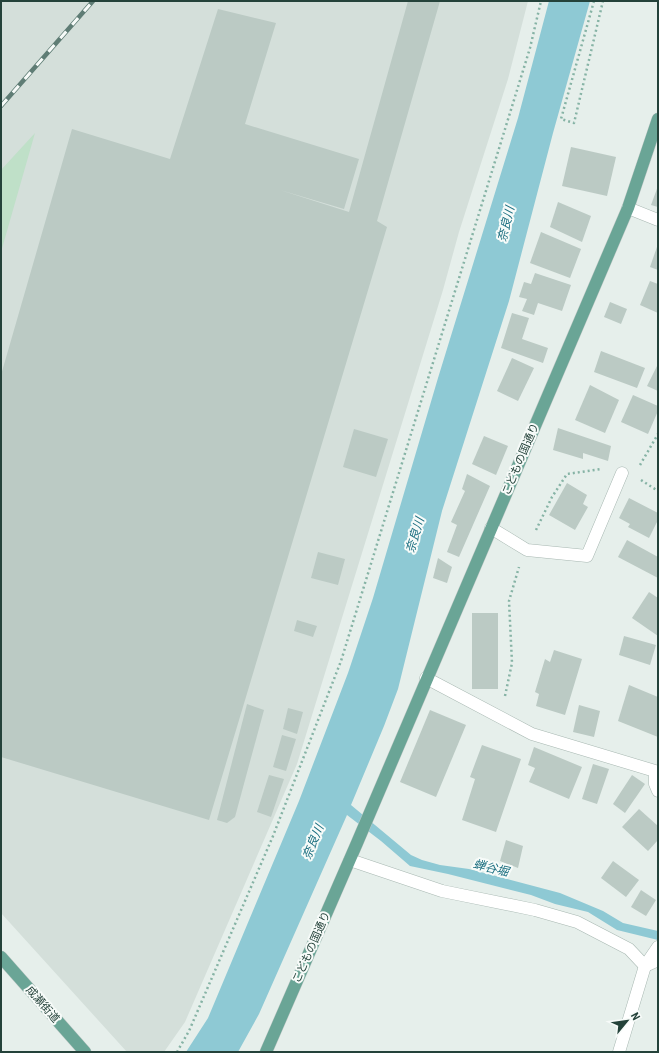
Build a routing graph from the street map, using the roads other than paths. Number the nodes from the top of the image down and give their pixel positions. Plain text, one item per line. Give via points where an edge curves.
1 (658, 119) edge
2 (628, 208) junction
3 (658, 220) edge
4 (622, 473) dead end
5 (491, 528) junction
6 (426, 678) junction
7 (657, 767) edge
8 (658, 791) edge
9 (350, 860) junction
10 (658, 946) edge
11 (1, 957) edge
12 (658, 960) edge
13 (645, 966) junction
14 (85, 1052) edge
15 (266, 1052) edge
16 (619, 1052) edge

1 - 2 main road, こどもの国通り
2 - 3 street
2 - 5 main road, こどもの国通り
4 - 5 street via 587,556 527,550
5 - 6 main road, こどもの国通り
6 - 7 street via 532,734
6 - 9 main road, こどもの国通り
7 - 8 street via 655,784
9 - 13 street via 442,891 535,910 578,922 629,949
9 - 15 main road, こどもの国通り
10 - 13 street
11 - 14 main road, 成瀬街道
12 - 13 street
13 - 16 street

